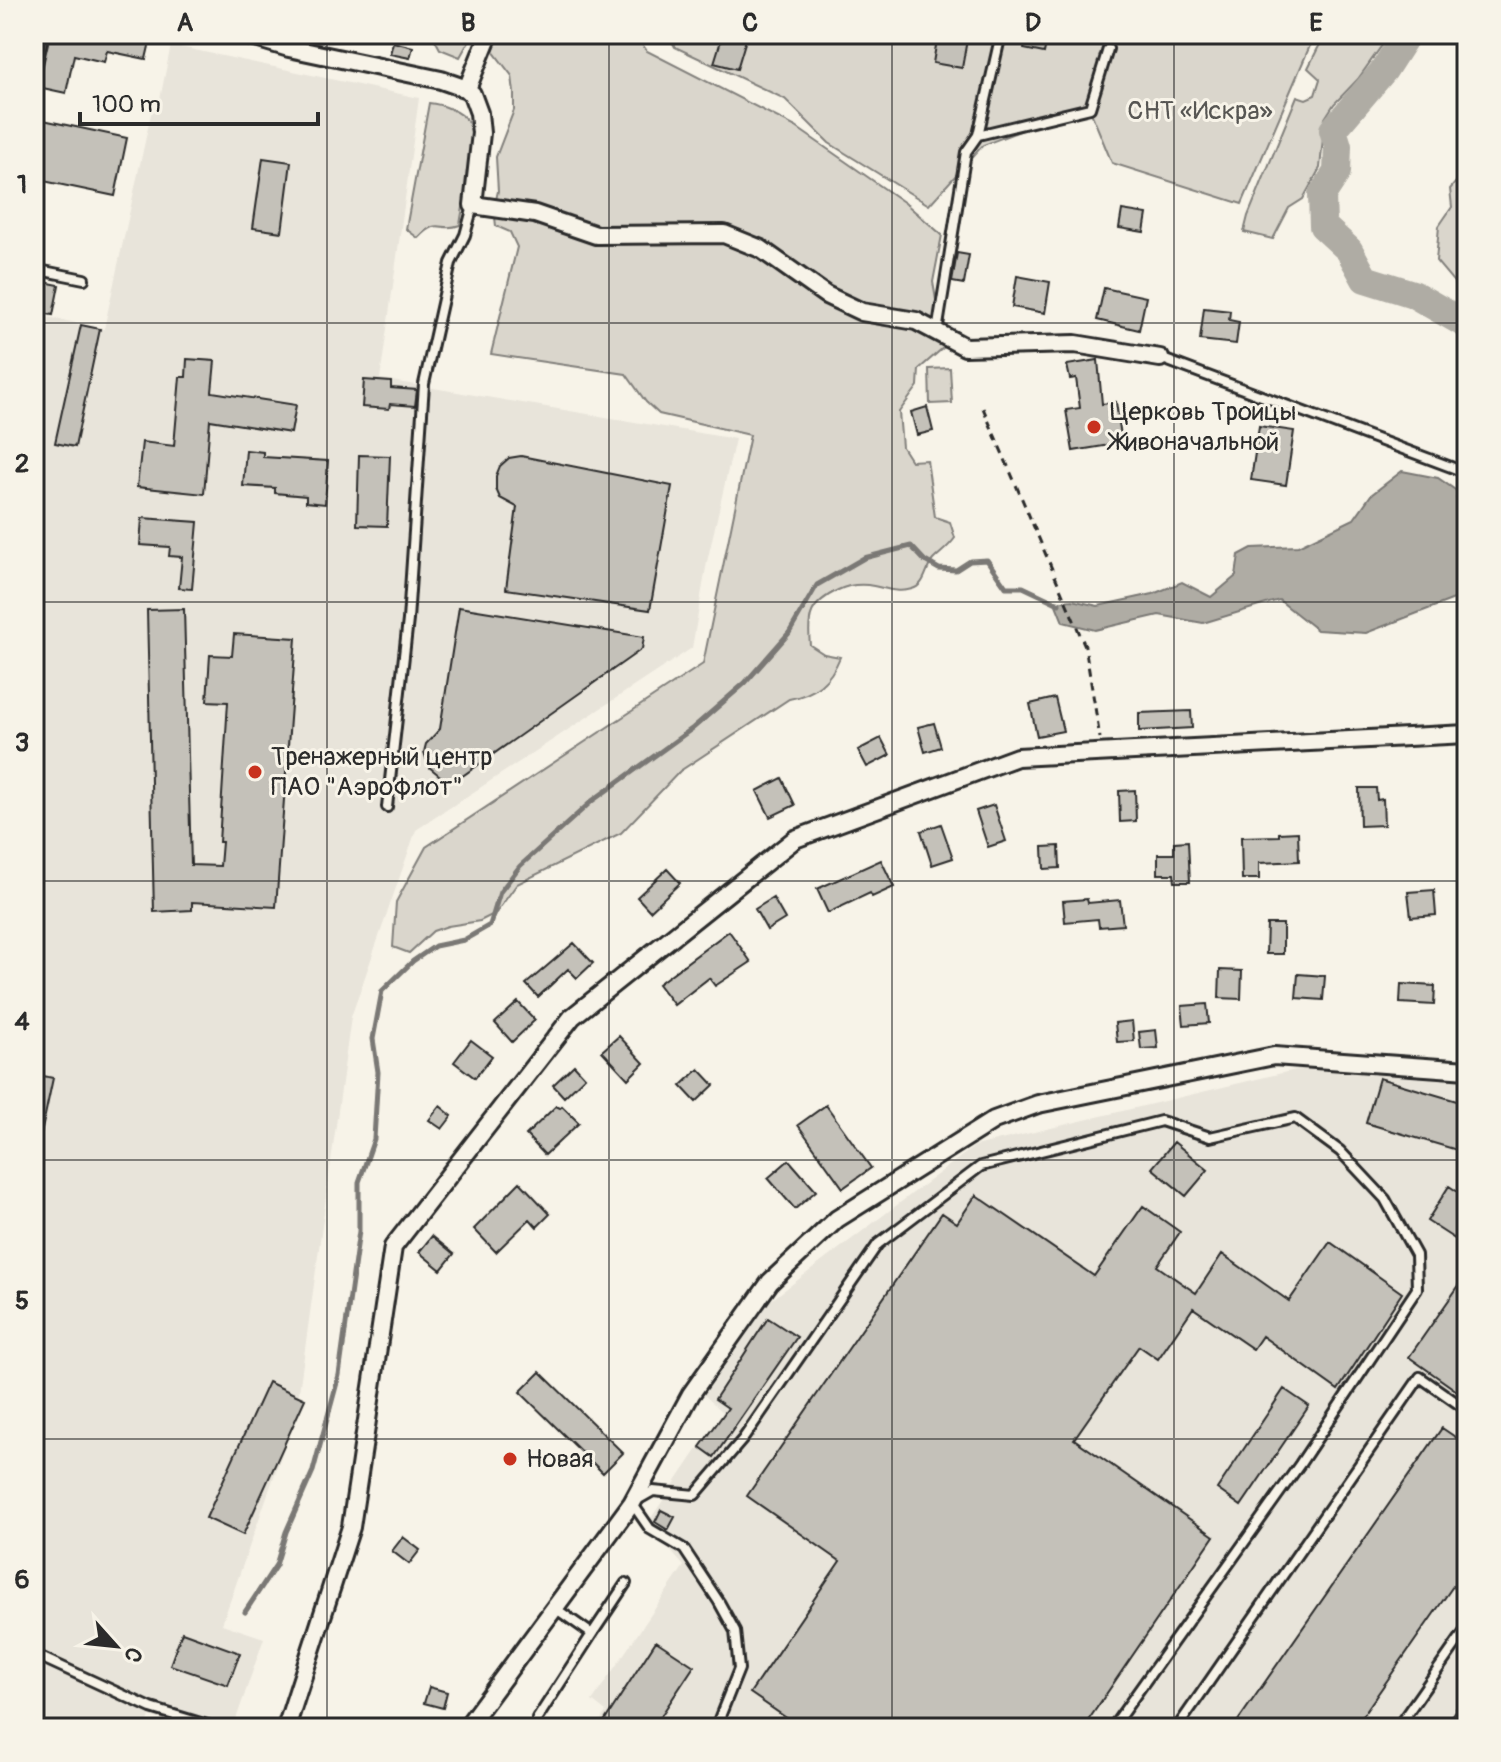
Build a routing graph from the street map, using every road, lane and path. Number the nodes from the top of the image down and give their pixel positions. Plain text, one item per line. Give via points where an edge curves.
1 (43, 34) edge
2 (199, 34) edge
3 (489, 34) edge
4 (1001, 34) edge
5 (238, 38) edge
6 (291, 41) edge
7 (1108, 49) dead end
8 (34, 75) edge
9 (467, 89) junction
10 (978, 135) junction
11 (473, 205) junction
12 (34, 269) edge
13 (84, 279) dead end
14 (937, 332) junction
15 (1160, 358) joint
16 (983, 408) dead end
17 (1467, 473) edge
18 (1467, 734) edge
19 (1102, 753) junction
20 (387, 807) dead end
21 (1467, 1070) edge
22 (1467, 1410) edge
23 (632, 1503) junction
24 (626, 1583) dead end
25 (555, 1608) junction
26 (1467, 1628) edge
27 (592, 1634) junction
28 (34, 1654) edge
29 (537, 1719) dead end
30 (217, 1728) edge
31 (286, 1728) edge
32 (466, 1728) edge
33 (730, 1728) edge
34 (1112, 1728) edge
35 (1177, 1728) edge
36 (1397, 1728) edge

1 - 8 lane
2 - 5 path
3 - 9 street
4 - 10 lane
5 - 6 street
6 - 9 street
7 - 10 lane via 1090,108
9 - 11 street via 476,104 481,133
10 - 14 lane via 966,152
11 - 14 street via 535,214 596,235 724,234 761,249 826,295 862,312 916,321
11 - 20 lane via 451,263 424,384 408,620
12 - 13 lane
14 - 15 street via 965,347 1075,344
15 - 17 lane
16 - 19 path via 1085,646
18 - 19 street
19 - 31 street via 1017,757 795,839 572,1017 393,1247 351,1527
21 - 23 street via 1274,1056 1038,1104 994,1120 837,1219 770,1282 691,1394
22 - 35 lane via 1420,1377
23 - 25 street
23 - 33 lane via 650,1529 684,1549 735,1631 739,1669 719,1719
23 - 34 lane via 653,1491 695,1495 743,1439 878,1244 981,1166 1161,1121 1210,1137 1295,1118 1340,1151 1385,1199 1416,1255 1417,1289
24 - 27 lane
25 - 27 lane
25 - 32 street
26 - 36 lane
27 - 29 lane
28 - 30 lane via 151,1708

